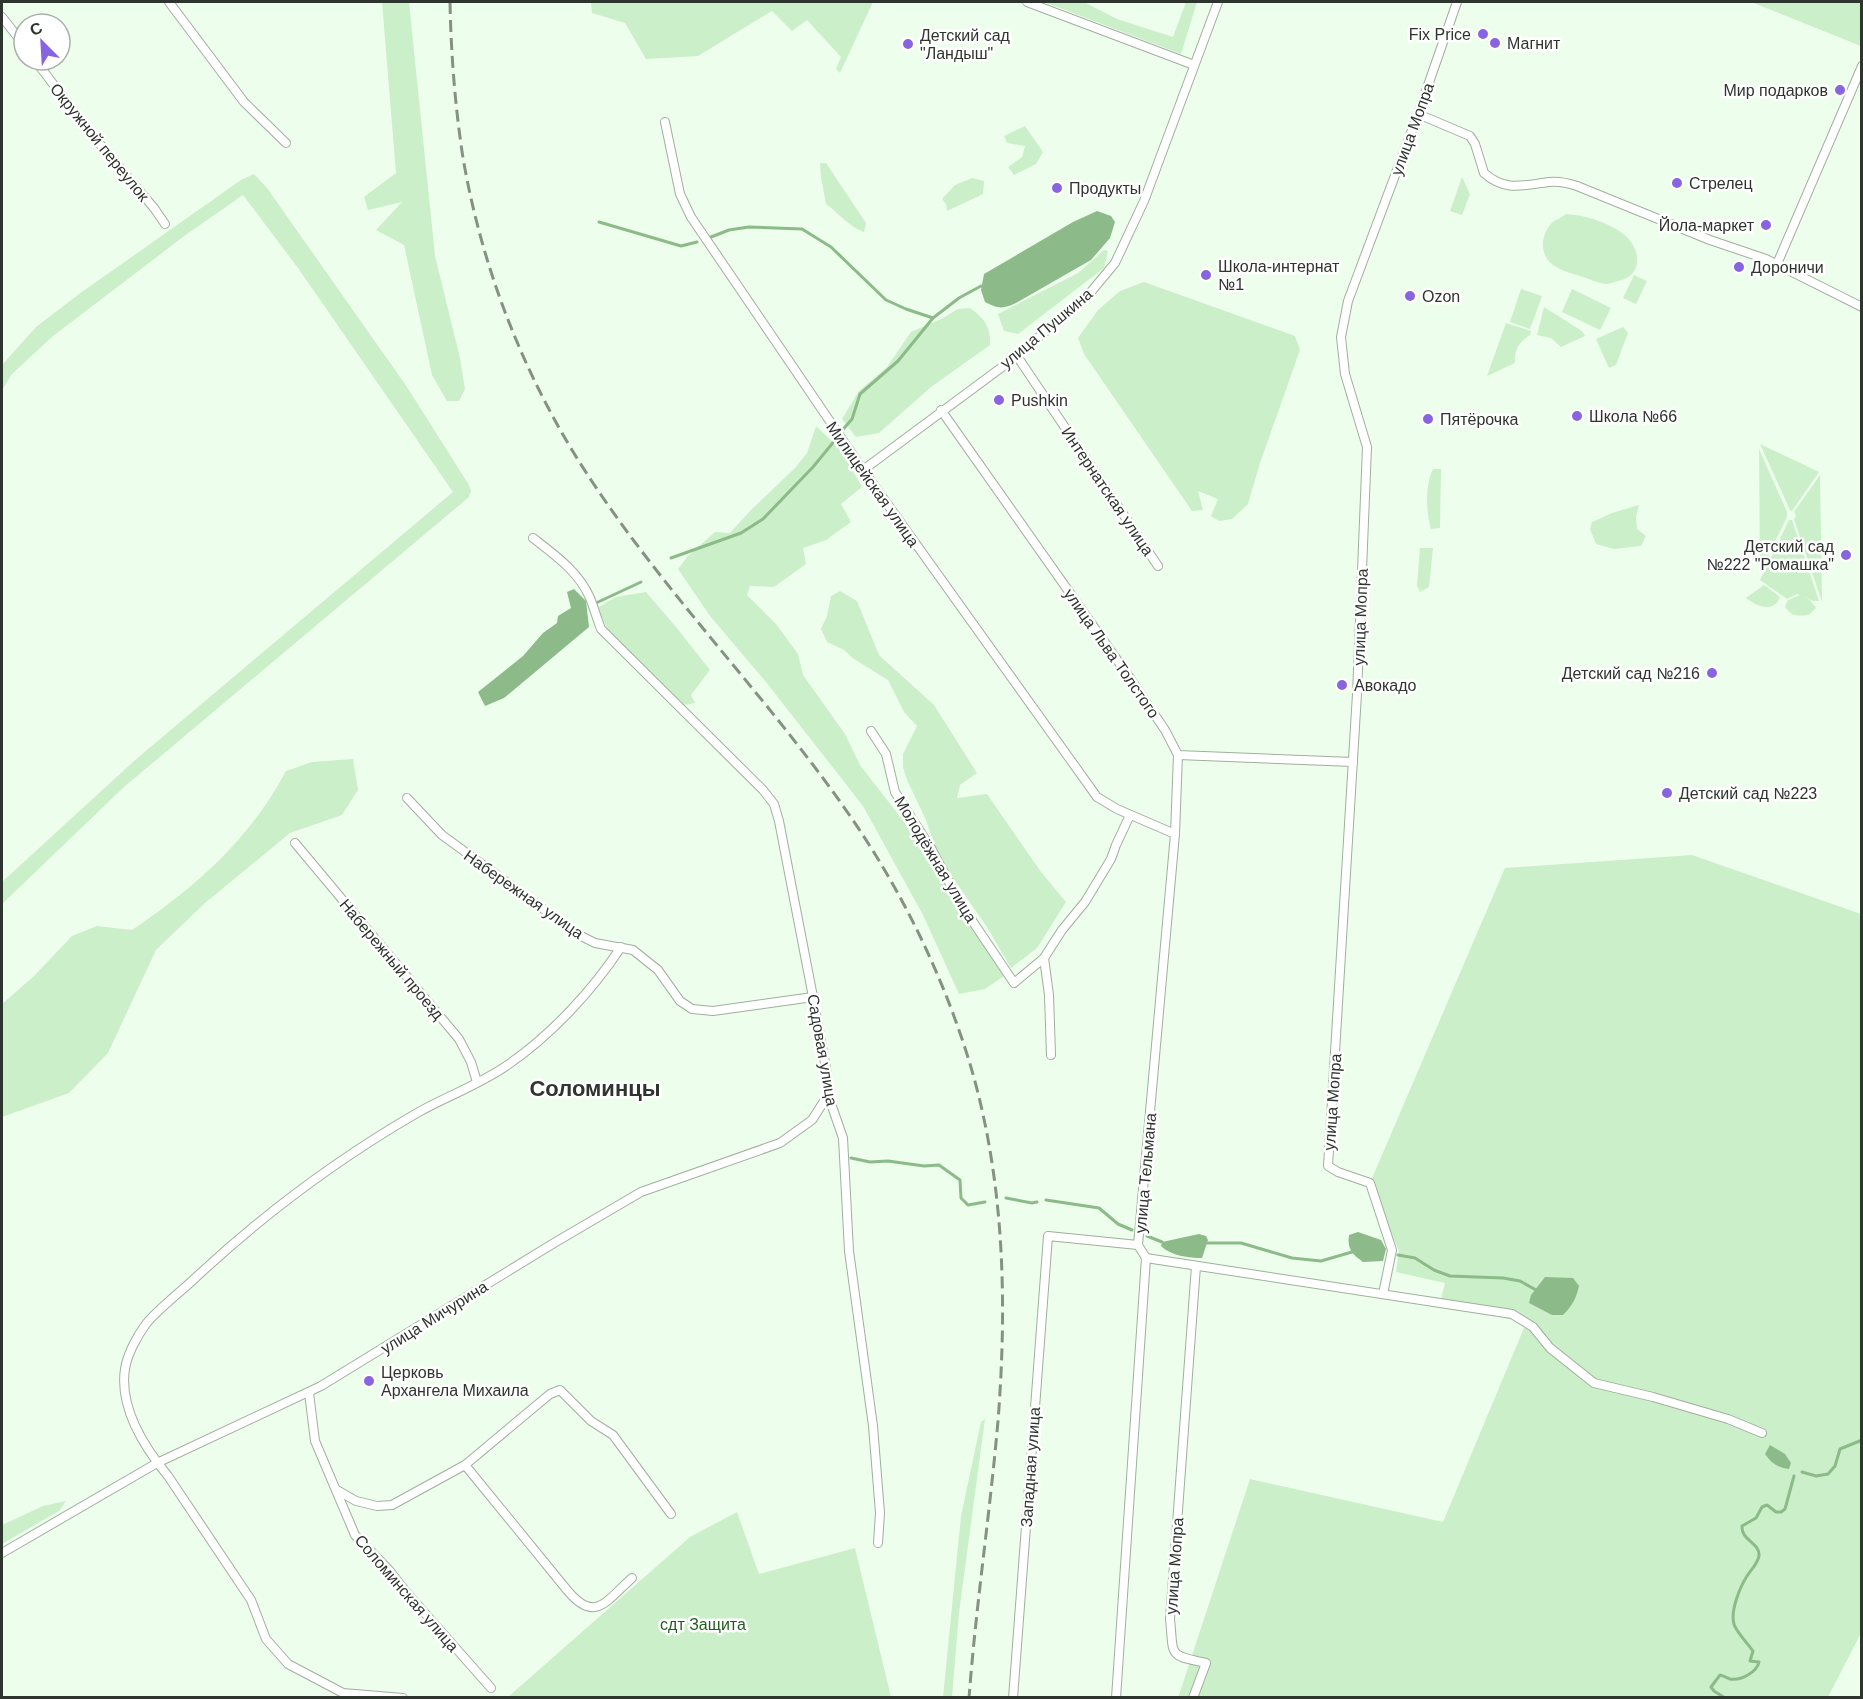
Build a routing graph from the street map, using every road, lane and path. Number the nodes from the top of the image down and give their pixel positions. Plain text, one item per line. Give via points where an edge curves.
1 (169, 2) edge
2 (1027, 2) edge
3 (1218, 2) edge
4 (1457, 2) edge
5 (2, 17) edge
6 (12, 30) edge
7 (1194, 65) junction
8 (1862, 66) edge
9 (44, 72) edge
10 (1418, 114) junction
11 (665, 122) dead end
12 (286, 143) dead end
13 (165, 224) dead end
14 (1777, 264) junction
15 (1862, 307) edge
16 (1017, 356) junction
17 (942, 410) junction
18 (863, 470) junction
19 (533, 538) dead end
20 (1158, 566) dead end
21 (871, 730) dead end
22 (1178, 755) junction
23 (1353, 762) junction
24 (407, 798) dead end
25 (1130, 815) junction
26 (1175, 834) junction
27 (295, 843) dead end
28 (621, 947) junction
29 (1044, 958) junction
30 (813, 997) junction
31 (1051, 1055) dead end
32 (477, 1082) junction
33 (828, 1095) junction
34 (1138, 1245) junction
35 (1146, 1258) junction
36 (1196, 1266) junction
37 (1383, 1294) junction
38 (309, 1393) junction
39 (1762, 1433) dead end
40 (157, 1463) junction
41 (465, 1466) junction
42 (337, 1490) junction
43 (671, 1514) dead end
44 (878, 1543) dead end
45 (2, 1553) edge
46 (632, 1578) dead end
47 (491, 1688) dead end
48 (403, 1698) edge
49 (1012, 1698) edge
50 (1116, 1698) edge
51 (1193, 1698) edge

1 - 12 street via 244,102
2 - 7 street
3 - 7 street, улица Пушкина
4 - 10 street, улица Мопра
5 - 6 street
7 - 16 street, улица Пушкина via 1144,201 1115,263 1090,293
8 - 14 street
9 - 13 street, Окружной переулок
10 - 14 street via 1470,136 1483,171 1502,184 1520,187 1556,182 1577,186
10 - 23 street, улица Мопра via 1348,301 1341,338 1345,374 1367,447
11 - 18 street, Милицейская улица via 680,194 689,214
14 - 15 street
16 - 17 street, улица Пушкина
16 - 20 street, Интернатская улица
17 - 18 street, улица Пушкина
17 - 22 street, улица Льва Толстого via 1146,702
18 - 25 street, Милицейская улица via 1097,797
19 - 30 street, Садовая улица via 565,562 590,599 601,629 774,804
21 - 29 street, Молодёжная улица via 886,754 895,792 959,901 1014,983
22 - 23 street
22 - 26 street, улица Тельмана
23 - 37 street, улица Мопра via 1328,1166 1370,1183 1392,1250
24 - 28 street, Набережная улица via 442,835 579,935 594,943
25 - 26 street, Милицейская улица
25 - 29 street via 1111,859
26 - 34 street, улица Тельмана
27 - 32 street, Набережный проезд via 459,1039
28 - 30 street, Набережная улица via 633,950 658,970 680,1001 692,1009 713,1011
28 - 32 street via 556,1025 508,1065
29 - 31 street
30 - 33 street, Садовая улица
32 - 40 street via 356,1150 293,1196 216,1258 146,1324 125,1369 125,1394 135,1428
33 - 38 street, улица Мичурина via 812,1120 780,1143 641,1192
33 - 44 street, Садовая улица via 843,1138 849,1251 873,1426 880,1513
34 - 35 street, улица Тельмана
34 - 49 street, Западная улица via 1048,1236
35 - 36 street
35 - 50 street, улица Тельмана
36 - 37 street
36 - 51 street, улица Мопра via 1170,1619 1174,1652 1179,1657 1206,1663
37 - 39 street via 1512,1314 1533,1327 1550,1348 1594,1383 1728,1419
38 - 40 street, улица Мичурина
38 - 42 street, Соломинская улица via 315,1441
40 - 45 street, улица Мичурина
40 - 48 street via 251,1600 266,1639 288,1664 343,1693
41 - 42 street via 392,1505 356,1501
41 - 43 street via 550,1394 560,1390 591,1421 613,1435
41 - 46 street via 582,1605 599,1607
42 - 47 street, Соломинская улица via 355,1535

